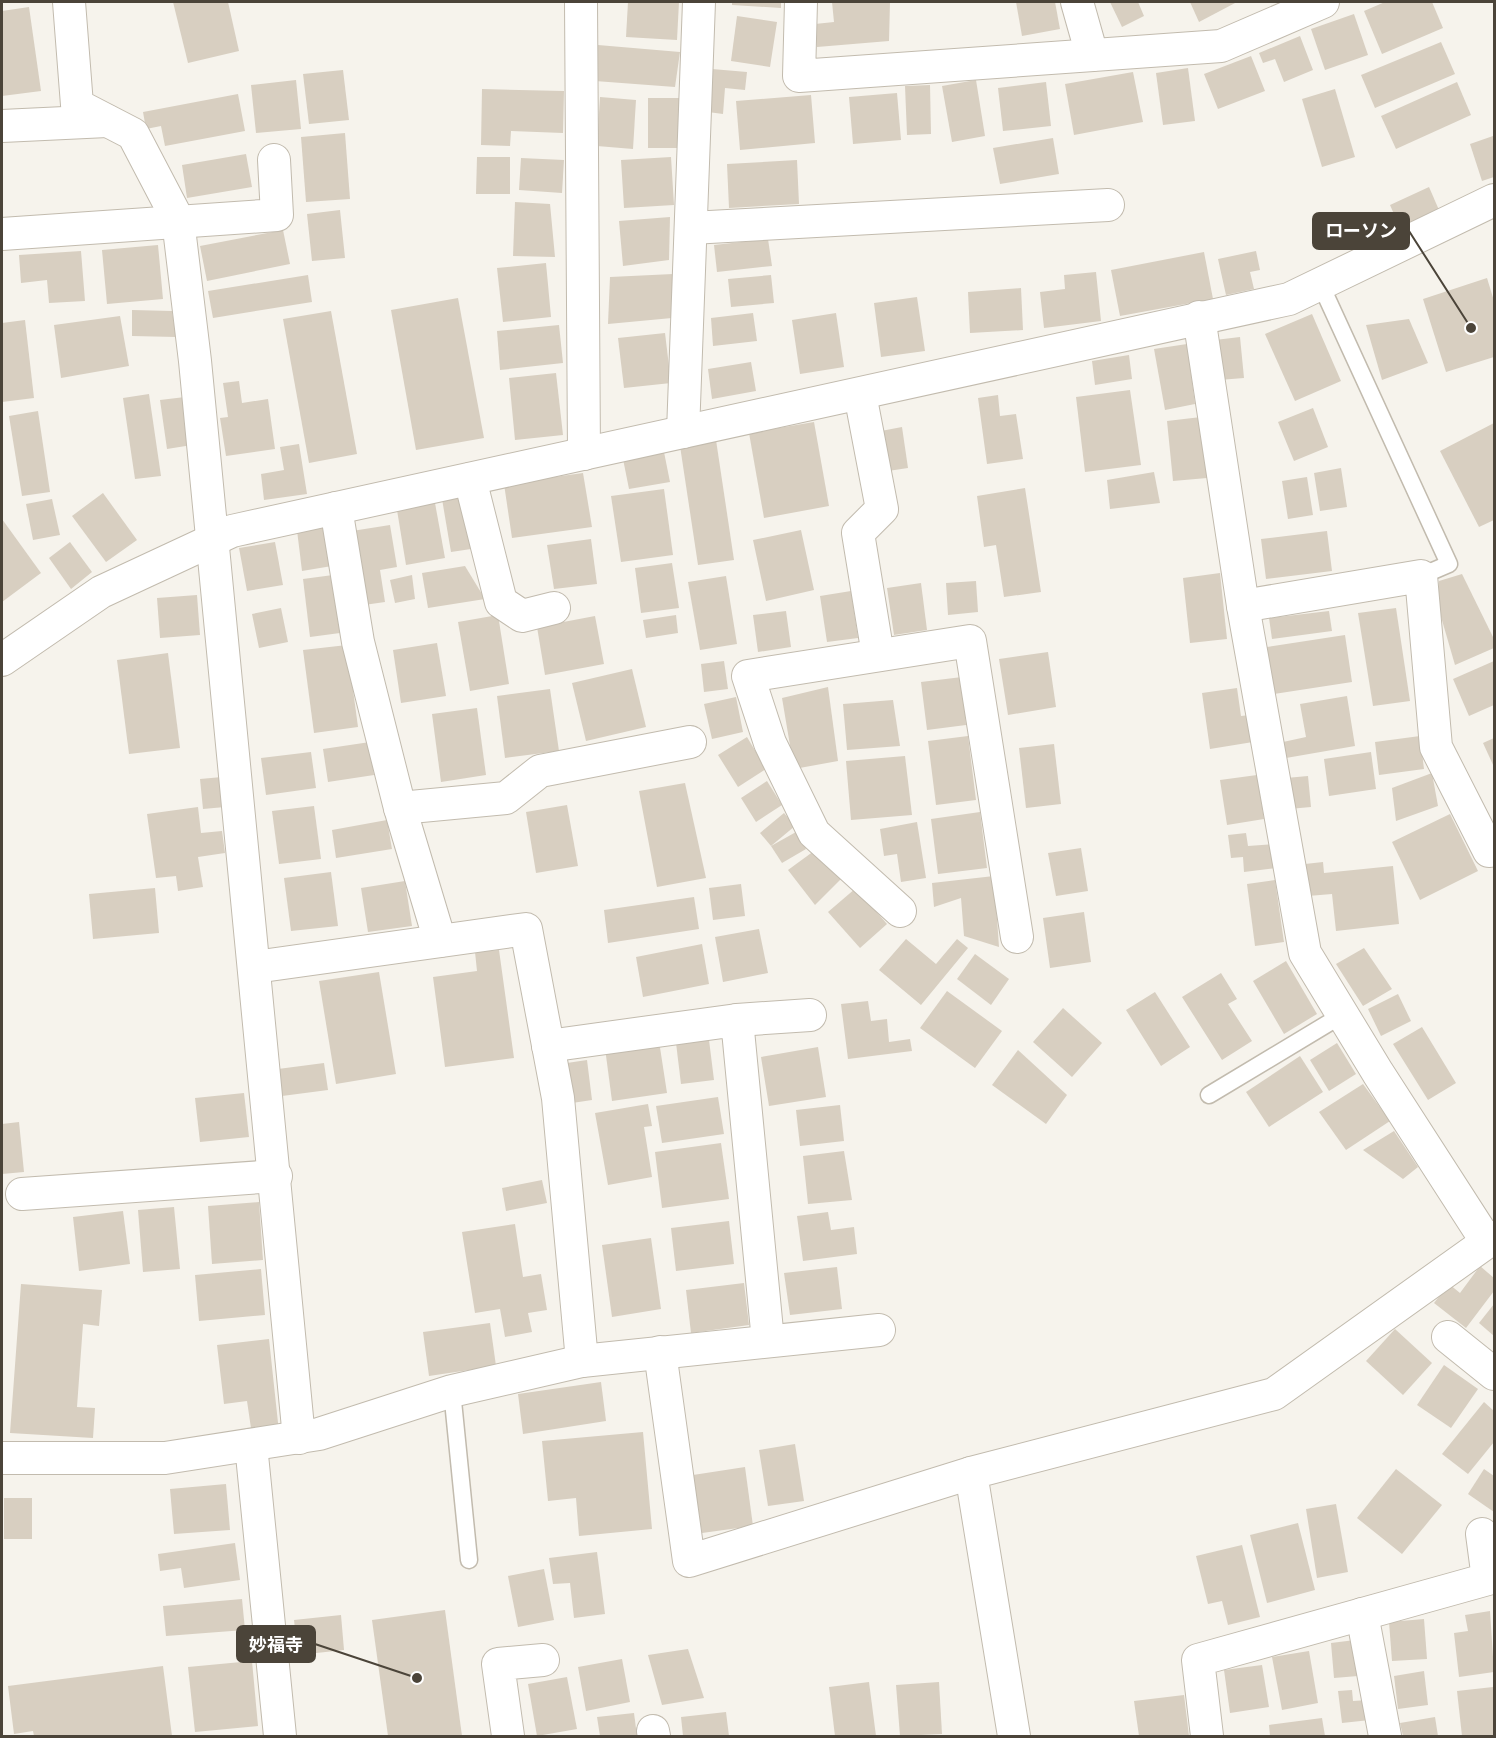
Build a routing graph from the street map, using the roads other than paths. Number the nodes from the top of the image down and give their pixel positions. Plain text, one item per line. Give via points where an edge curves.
1 (69, 2) edge
2 (581, 2) edge
3 (699, 2) edge
4 (801, 2) edge
5 (1077, 2) edge
6 (1323, 2) edge
7 (1092, 55) junction
8 (107, 121) junction
9 (2, 126) edge
10 (274, 160) dead end
11 (1494, 200) edge
12 (1108, 205) dead end
13 (178, 220) junction
14 (691, 228) junction
15 (2, 234) edge
16 (1320, 284) junction
17 (1199, 317) junction
18 (860, 394) junction
19 (683, 432) junction
20 (584, 454) junction
21 (470, 479) junction
22 (336, 508) junction
23 (213, 540) junction
24 (1421, 576) junction
25 (1243, 606) junction
26 (554, 608) dead end
27 (878, 656) junction
28 (2, 660) edge
29 (690, 742) dead end
30 (400, 807) junction
31 (1489, 851) dead end
32 (900, 911) dead end
33 (1017, 937) dead end
34 (440, 941) junction
35 (255, 967) junction
36 (810, 1015) dead end
37 (1342, 1015) junction
38 (736, 1020) junction
39 (548, 1046) junction
40 (1209, 1095) dead end
41 (276, 1176) junction
42 (22, 1194) dead end
43 (1491, 1239) edge
44 (879, 1330) dead end
45 (1448, 1337) dead end
46 (768, 1341) junction
47 (660, 1352) junction
48 (582, 1361) junction
49 (1494, 1374) edge
50 (452, 1391) junction
51 (299, 1438) junction
52 (251, 1445) junction
53 (2, 1458) edge
54 (971, 1473) junction
55 (1482, 1534) dead end
56 (469, 1560) dead end
57 (1362, 1614) junction
58 (543, 1660) dead end
59 (280, 1737) edge
60 (508, 1737) edge
61 (1014, 1737) edge
62 (1207, 1737) edge
63 (1385, 1737) edge

1 - 8 street via 77,105
2 - 20 street
3 - 14 street
4 - 7 street via 799,76
5 - 7 street
6 - 7 street via 1221,46
8 - 9 street
8 - 13 street via 133,134
10 - 13 street via 277,215
11 - 16 street
12 - 14 street
13 - 15 street
13 - 23 street
14 - 19 street
16 - 17 street via 1289,299
16 - 24 lane via 1449,564
17 - 18 street
17 - 25 street
18 - 19 street
18 - 27 street via 882,509 858,532
19 - 20 street
20 - 21 street
21 - 22 street
21 - 26 street via 501,602 522,616
22 - 23 street via 232,531
22 - 30 street via 358,642
23 - 28 street via 101,592
23 - 35 street
24 - 25 street
24 - 31 street via 1436,747
25 - 37 street via 1305,953
27 - 32 street via 748,676 770,743 814,833
27 - 33 street via 970,641
29 - 30 street via 540,771 506,798
30 - 34 street
34 - 35 street
34 - 39 street via 526,929
35 - 41 street
36 - 38 street
37 - 40 lane
37 - 43 street
38 - 39 street
38 - 46 street
39 - 48 street via 558,1098
41 - 42 street
41 - 51 street
43 - 54 street via 1274,1394
44 - 46 street
45 - 49 street
46 - 47 street
47 - 48 street
47 - 54 street via 689,1561
48 - 50 street
50 - 51 street
50 - 56 lane
51 - 52 street
52 - 53 street via 165,1458
52 - 59 street
54 - 61 street
55 - 57 street via 1488,1579
57 - 62 street via 1198,1660
57 - 63 street
58 - 60 street via 498,1664

